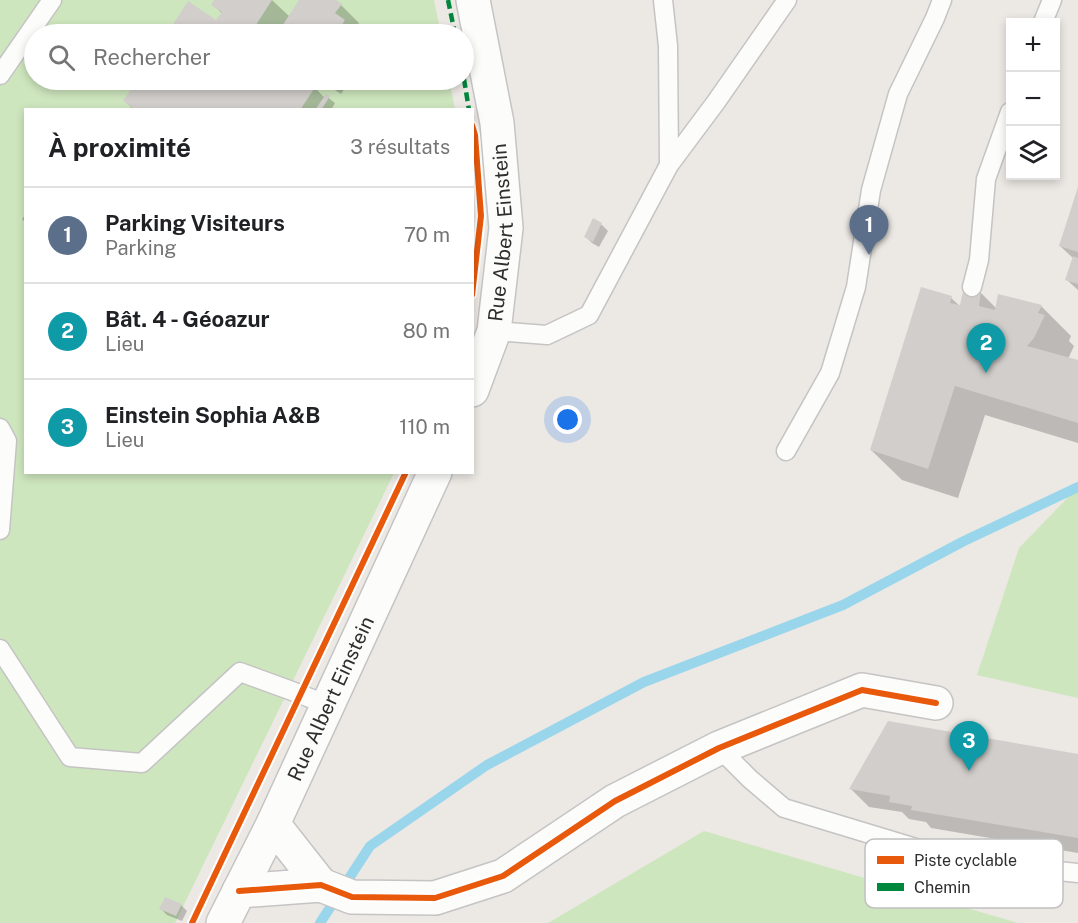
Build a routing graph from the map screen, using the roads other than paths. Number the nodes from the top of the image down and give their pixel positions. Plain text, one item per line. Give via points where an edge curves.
1 (52, 0) edge
2 (473, 0) edge
3 (663, 0) edge
4 (787, 0) edge
5 (942, 0) edge
6 (1052, 0) edge
7 (1045, 18) edge
8 (35, 24) edge
9 (24, 40) edge
10 (0, 75) edge
11 (1006, 125) edge
12 (669, 165) junction
13 (972, 287) dead end
14 (494, 331) junction
15 (474, 385) edge
16 (0, 428) edge
17 (786, 451) dead end
18 (434, 474) edge
19 (0, 530) edge
20 (0, 650) edge
21 (936, 703) dead end
22 (328, 705) junction
23 (719, 748) junction
24 (273, 824) junction
25 (886, 839) edge
26 (1063, 872) edge
27 (1078, 873) edge
28 (321, 885) junction
29 (239, 891) junction
30 (223, 923) edge

1 - 8 lane
2 - 14 street, Rue Albert Einstein via 497,123 506,228
3 - 12 lane via 668,46
4 - 12 lane
5 - 17 lane via 898,94 871,190 856,287 830,373
6 - 7 lane
9 - 10 lane
11 - 13 lane via 986,179 979,260
12 - 14 lane via 589,315 547,334
14 - 15 street, Rue Albert Einstein
16 - 19 lane via 7,441
18 - 22 street, Rue Albert Einstein
20 - 22 lane via 70,757 142,764 240,672
21 - 23 street via 862,690
22 - 24 street, Rue Albert Einstein
23 - 25 lane via 784,808
23 - 28 street via 615,801 503,876 435,898 352,897
24 - 28 street
24 - 29 street, Rue Albert Einstein
26 - 27 lane
28 - 29 street
29 - 30 street, Rue Albert Einstein

